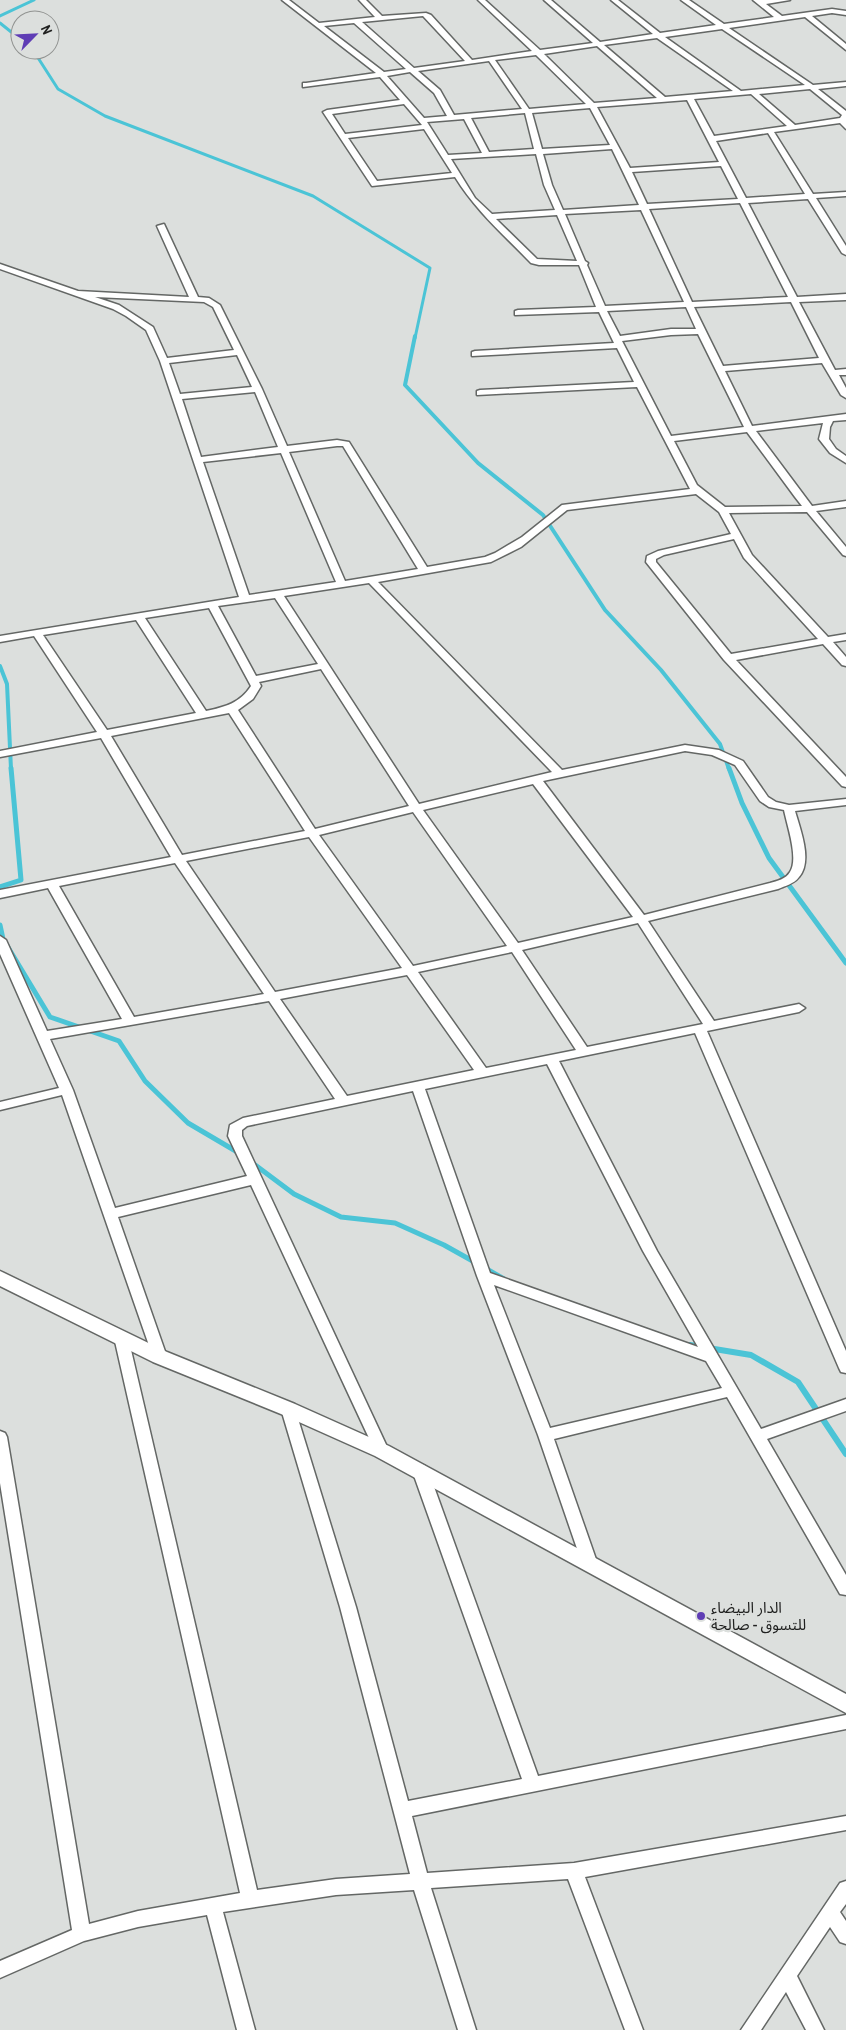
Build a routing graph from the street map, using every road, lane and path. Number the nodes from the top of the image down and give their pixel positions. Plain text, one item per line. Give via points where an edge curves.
1 (285, 0) edge
2 (298, 0) edge
3 (362, 0) edge
4 (482, 0) edge
5 (547, 0) edge
6 (614, 0) edge
7 (684, 0) edge
8 (787, 0) edge
9 (758, 2) edge
10 (846, 13) edge
11 (806, 14) junction
12 (380, 18) junction
13 (780, 18) junction
14 (356, 21) junction
15 (317, 25) junction
16 (720, 26) junction
17 (658, 34) junction
18 (598, 43) junction
19 (846, 48) edge
20 (538, 51) junction
21 (490, 58) junction
22 (469, 61) junction
23 (410, 70) junction
24 (382, 74) junction
25 (846, 84) edge
26 (306, 85) dead end
27 (812, 87) junction
28 (753, 92) junction
29 (740, 93) junction
30 (690, 98) junction
31 (664, 100) junction
32 (407, 101) junction
33 (593, 106) junction
34 (528, 112) junction
35 (466, 116) junction
36 (451, 117) junction
37 (842, 120) junction
38 (424, 123) junction
39 (794, 127) junction
40 (846, 127) edge
41 (770, 131) junction
42 (345, 136) junction
43 (712, 139) junction
44 (615, 147) junction
45 (540, 152) junction
46 (487, 155) junction
47 (445, 157) junction
48 (724, 164) junction
49 (627, 170) junction
50 (456, 175) junction
51 (846, 194) edge
52 (812, 196) junction
53 (744, 200) junction
54 (644, 207) junction
55 (560, 212) junction
56 (488, 217) junction
57 (161, 226) dead end
58 (846, 253) edge
59 (584, 262) junction
60 (0, 266) edge
61 (72, 293) junction
62 (846, 297) edge
63 (195, 300) junction
64 (794, 300) junction
65 (689, 306) junction
66 (602, 310) junction
67 (518, 313) dead end
68 (701, 331) junction
69 (618, 342) junction
70 (240, 352) junction
71 (474, 354) dead end
72 (825, 360) junction
73 (164, 361) junction
74 (720, 369) junction
75 (846, 372) edge
76 (832, 373) junction
77 (639, 384) junction
78 (258, 389) junction
79 (480, 393) dead end
80 (846, 395) edge
81 (176, 397) junction
82 (846, 417) edge
83 (829, 420) junction
84 (749, 428) junction
85 (668, 439) junction
86 (284, 450) junction
87 (197, 460) junction
88 (846, 460) edge
89 (696, 491) junction
90 (846, 504) edge
91 (809, 509) junction
92 (723, 510) junction
93 (736, 536) junction
94 (846, 553) edge
95 (424, 571) junction
96 (371, 580) junction
97 (342, 585) junction
98 (278, 594) junction
99 (245, 599) junction
100 (212, 604) junction
101 (138, 615) junction
102 (37, 633) junction
103 (846, 637) edge
104 (0, 639) edge
105 (824, 641) junction
106 (728, 658) junction
107 (846, 663) edge
108 (322, 666) junction
109 (254, 680) junction
110 (232, 709) junction
111 (203, 715) junction
112 (104, 734) junction
113 (0, 754) edge
114 (560, 774) junction
115 (536, 780) junction
116 (846, 784) edge
117 (840, 803) edge
118 (416, 808) junction
119 (789, 808) junction
120 (846, 815) edge
121 (312, 833) junction
122 (179, 860) junction
123 (50, 883) junction
124 (0, 894) edge
125 (640, 918) junction
126 (0, 940) edge
127 (515, 948) junction
128 (5, 962) edge
129 (410, 972) junction
130 (273, 998) junction
131 (799, 1008) dead end
132 (130, 1022) junction
133 (705, 1027) junction
134 (44, 1036) junction
135 (584, 1052) junction
136 (551, 1059) junction
137 (483, 1073) junction
138 (418, 1086) junction
139 (67, 1090) junction
140 (343, 1101) junction
141 (0, 1106) edge
142 (255, 1179) junction
143 (110, 1214) junction
144 (484, 1276) junction
145 (0, 1278) edge
146 (122, 1338) junction
147 (711, 1356) junction
148 (160, 1357) junction
149 (846, 1368) edge
150 (731, 1391) junction
151 (846, 1405) edge
152 (288, 1409) junction
153 (545, 1435) junction
154 (758, 1436) junction
155 (0, 1437) edge
156 (382, 1451) junction
157 (420, 1470) junction
158 (590, 1565) junction
159 (846, 1589) edge
160 (846, 1704) edge
161 (846, 1722) edge
162 (532, 1783) junction
163 (402, 1810) junction
164 (846, 1823) edge
165 (574, 1871) junction
166 (420, 1880) junction
167 (846, 1889) edge
168 (250, 1899) junction
169 (212, 1906) junction
170 (830, 1912) junction
171 (82, 1934) junction
172 (846, 1936) edge
173 (0, 1970) edge
174 (787, 1975) junction
175 (246, 2030) edge
176 (468, 2030) edge
177 (634, 2030) edge
178 (750, 2030) edge
179 (816, 2030) edge

1 - 2 street
1 - 15 street
3 - 12 street
4 - 20 street
5 - 18 street
6 - 17 street
7 - 16 street
8 - 9 street
9 - 13 street
10 - 11 street via 836,10
11 - 13 street
11 - 19 street
12 - 14 street
12 - 22 street via 426,15
13 - 16 street
14 - 15 street
14 - 23 street
15 - 24 street
16 - 17 street
16 - 27 street
17 - 18 street
17 - 29 street
18 - 20 street
18 - 31 street
20 - 21 street
20 - 33 street
21 - 22 street
21 - 34 street
22 - 23 street
23 - 24 street
23 - 36 street via 442,98
24 - 26 street
24 - 32 street
25 - 27 street
27 - 28 street
27 - 37 street via 844,112
28 - 29 street
28 - 39 street
29 - 30 street
30 - 31 street
30 - 43 street
31 - 33 street
32 - 38 street
32 - 42 street via 327,112
33 - 34 street
33 - 44 street
34 - 35 street
34 - 45 street
35 - 36 street
35 - 46 street
36 - 38 street
37 - 39 street
37 - 40 street
38 - 42 street
38 - 47 street
39 - 41 street
41 - 43 street
41 - 52 street
42 - 50 street via 375,184
43 - 48 street
44 - 45 street
44 - 49 street
45 - 46 street
45 - 55 street via 548,185
46 - 47 street
47 - 50 street
48 - 49 street
48 - 53 street
49 - 54 street
50 - 56 street
51 - 52 street
52 - 53 street
52 - 58 street
53 - 54 street
53 - 64 street
54 - 55 street
54 - 65 street
55 - 56 street
55 - 59 street
56 - 59 street via 539,264
57 - 63 street
59 - 66 street
60 - 61 street
61 - 63 street
61 - 73 street via 116,307 145,325 154,335
62 - 64 street
63 - 70 street via 206,300 216,305
64 - 65 street
64 - 72 street
65 - 66 street
65 - 68 street
66 - 67 street
66 - 69 street
68 - 69 street via 671,332
68 - 74 street
69 - 71 street
69 - 77 street
70 - 73 street
70 - 78 street
72 - 74 street
72 - 76 street
73 - 81 street
74 - 84 street
75 - 76 street
76 - 80 street
77 - 79 street
77 - 85 street
78 - 81 street
78 - 86 street
81 - 87 street
82 - 83 street
83 - 84 street
83 - 88 street via 824,439 833,452
84 - 85 street
84 - 91 street
85 - 89 street
86 - 87 street
86 - 95 street via 337,443 349,446
86 - 97 street
87 - 99 street
89 - 92 street
89 - 95 street via 565,507 510,551 487,560
90 - 91 street
91 - 92 street
91 - 94 street
92 - 93 street
93 - 105 street via 748,556
93 - 106 street via 651,558
95 - 96 street
96 - 97 street
96 - 114 street
97 - 98 street
98 - 99 street
98 - 108 street
99 - 100 street
100 - 101 street
100 - 109 street
101 - 102 street
101 - 111 street
102 - 104 street
102 - 112 street
103 - 105 street
105 - 106 street
105 - 107 street
106 - 116 street
108 - 109 street
108 - 118 street
109 - 110 street via 254,691
110 - 111 street
110 - 121 street
111 - 112 street
112 - 113 street
112 - 122 street
114 - 115 street
114 - 119 street via 674,750 700,749 740,763 764,799 773,805
115 - 118 street
115 - 125 street
117 - 119 street
117 - 120 street
118 - 121 street
118 - 127 street
119 - 125 street via 800,864 790,879 751,892
121 - 122 street
121 - 129 street
122 - 123 street
122 - 130 street
123 - 124 street
123 - 132 street
125 - 127 street
125 - 133 street
126 - 128 street
127 - 129 street
127 - 135 street
128 - 134 street
129 - 130 street
129 - 137 street
130 - 132 street
130 - 140 street
131 - 133 street
132 - 134 street
133 - 135 street
133 - 149 street
134 - 139 street
135 - 136 street
136 - 137 street
136 - 147 street via 650,1251
137 - 138 street
138 - 140 street
138 - 144 street
139 - 141 street
139 - 143 street
140 - 142 street via 243,1122 235,1128 235,1136
142 - 143 street
142 - 156 street
143 - 148 street
144 - 147 street
144 - 153 street
145 - 146 street
146 - 148 street
146 - 168 street
147 - 150 street
148 - 152 street
150 - 153 street
150 - 154 street
151 - 154 street
152 - 156 street
152 - 163 street via 348,1607
153 - 158 street
154 - 159 street
155 - 171 street
156 - 157 street
157 - 158 street
157 - 162 street
158 - 160 street
161 - 162 street
162 - 163 street
163 - 166 street
164 - 165 street
165 - 166 street
165 - 177 street
166 - 168 street
166 - 176 street
167 - 170 street
168 - 169 street
169 - 171 street via 138,1919
169 - 175 street
170 - 172 street
170 - 174 street
171 - 173 street
174 - 178 street
174 - 179 street

